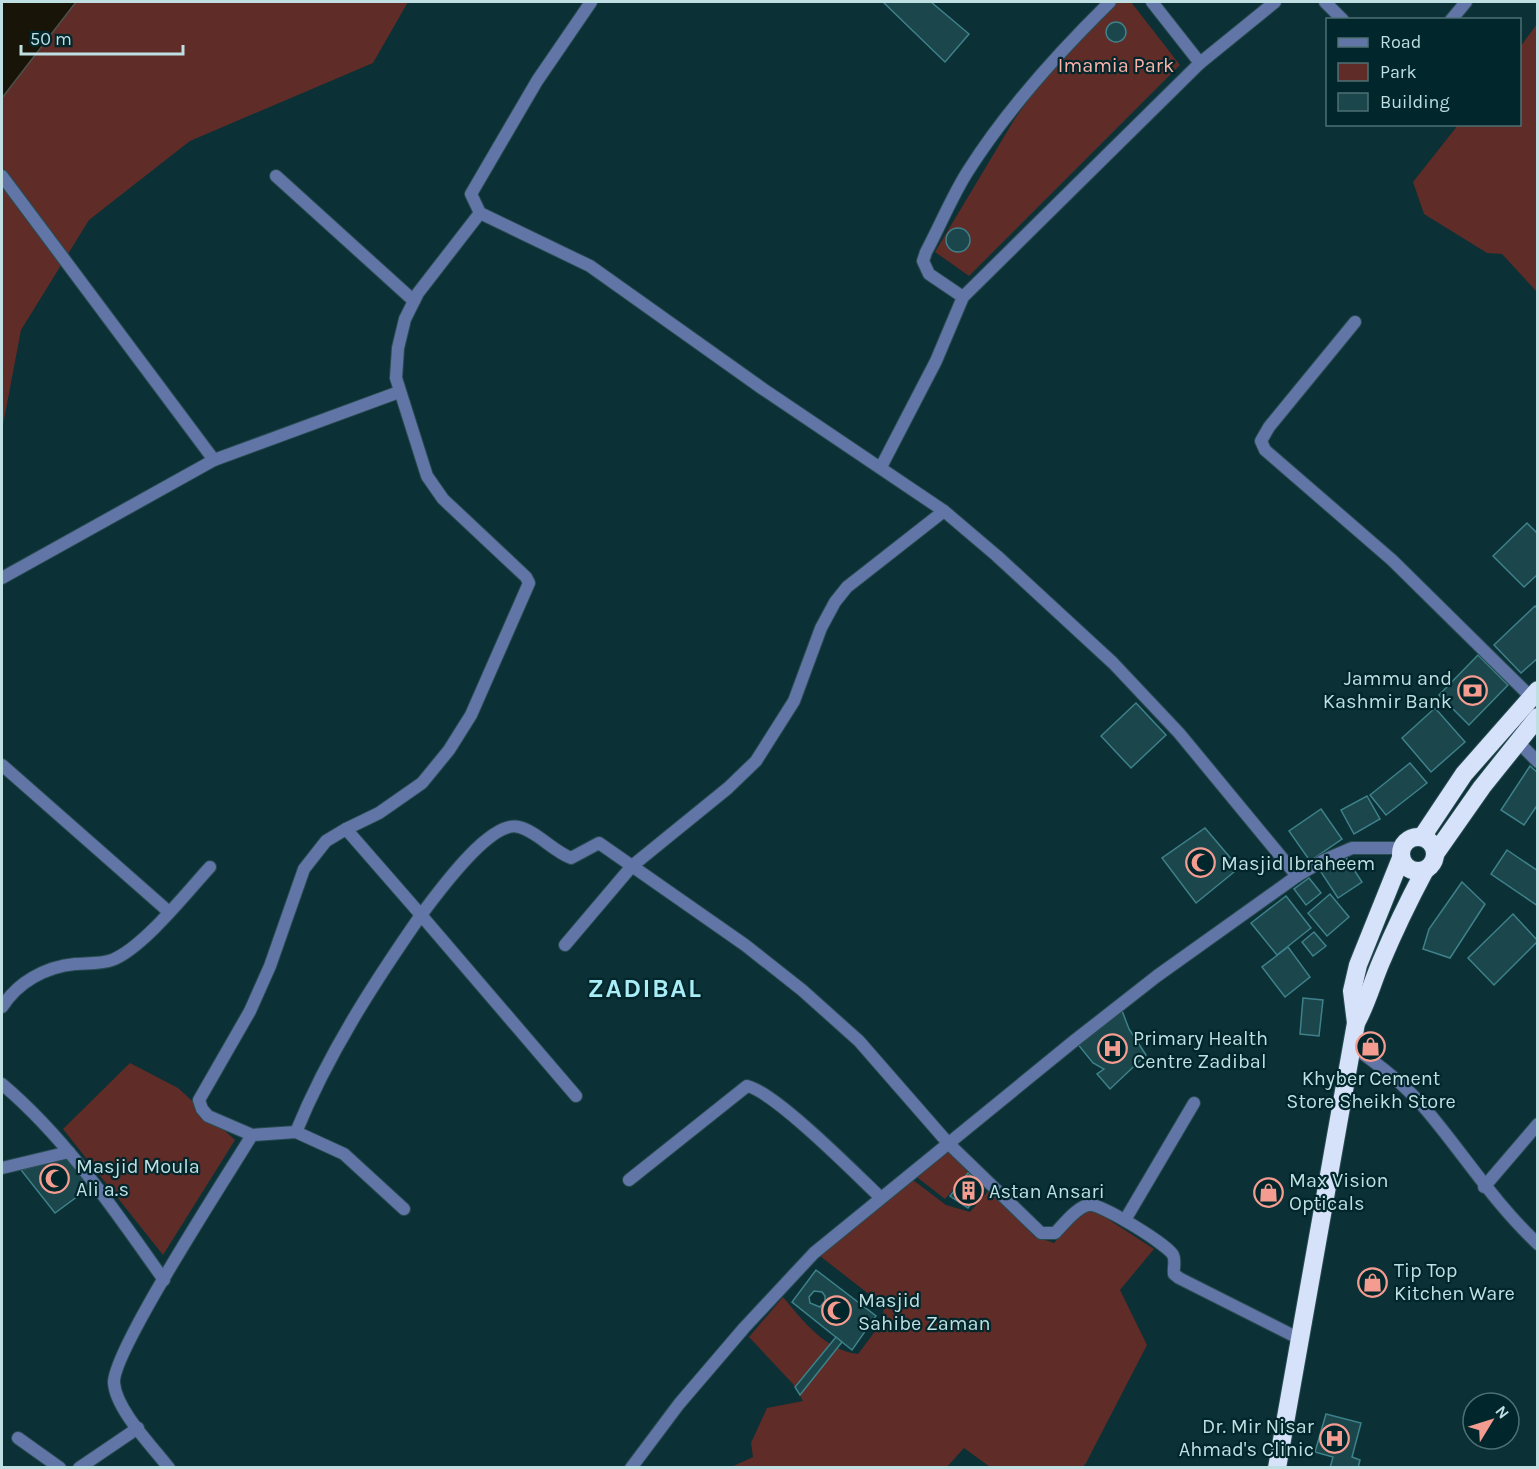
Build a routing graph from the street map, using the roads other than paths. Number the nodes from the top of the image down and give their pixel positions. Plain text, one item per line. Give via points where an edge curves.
1 (591, 2) edge
2 (1110, 2) edge
3 (1152, 2) edge
4 (1275, 2) edge
5 (1325, 2) edge
6 (1466, 2) edge
7 (1341, 18) edge
8 (1453, 18) edge
9 (1200, 63) junction
10 (2, 176) edge
11 (276, 176) dead end
12 (480, 213) junction
13 (963, 297) junction
14 (414, 301) junction
15 (1355, 322) dead end
16 (399, 392) junction
17 (214, 460) junction
18 (880, 467) junction
19 (944, 511) junction
20 (2, 578) edge
21 (1534, 693) edge
22 (1538, 717) edge
23 (1517, 741) junction
24 (1538, 762) edge
25 (2, 765) edge
26 (346, 830) junction
27 (1422, 837) junction
28 (1401, 853) junction
29 (1436, 854) junction
30 (632, 866) junction
31 (210, 867) dead end
32 (1425, 870) junction
33 (1297, 876) junction
34 (169, 912) junction
35 (421, 915) junction
36 (565, 945) dead end
37 (6, 988) edge
38 (2, 1006) edge
39 (1356, 1023) junction
40 (1351, 1045) junction
41 (2, 1084) edge
42 (576, 1096) dead end
43 (1194, 1103) dead end
44 (1538, 1124) edge
45 (296, 1132) junction
46 (252, 1135) junction
47 (948, 1143) junction
48 (69, 1152) junction
49 (2, 1168) edge
50 (629, 1180) dead end
51 (1484, 1187) junction
52 (880, 1197) junction
53 (404, 1209) dead end
54 (1125, 1220) junction
55 (1538, 1244) edge
56 (164, 1280) junction
57 (1300, 1339) junction
58 (138, 1428) junction
59 (18, 1438) dead end
60 (60, 1467) edge
61 (79, 1467) edge
62 (169, 1467) edge
63 (631, 1467) edge
64 (1277, 1467) edge

1 - 12 street via 537,81 471,194
2 - 13 street via 1056,55 1011,112 968,171 926,252 923,261 929,274
3 - 9 street
4 - 9 street
5 - 7 street
6 - 8 street
9 - 13 street
10 - 17 street
11 - 14 street
12 - 14 street
12 - 18 street via 590,266
13 - 18 street via 936,361
14 - 16 street via 398,348
15 - 21 street via 1269,427 1261,441 1265,450 1392,560
16 - 17 street
16 - 26 street via 427,476 443,499 529,583 471,715 449,750 422,783
17 - 20 street
18 - 19 street
19 - 30 street via 847,587 835,602 794,701 756,761
19 - 33 street via 1121,671 1179,733
21 - 27 highway via 1464,774
22 - 23 highway
23 - 24 street
23 - 29 highway
25 - 34 street
26 - 35 street
26 - 46 street via 326,841 304,869 250,1011 200,1100 208,1116
27 - 28 highway via 1413,837
27 - 29 highway
28 - 32 highway via 1406,867
28 - 33 street via 1352,848
28 - 39 highway via 1358,965 1352,991
29 - 32 highway via 1433,864
30 - 35 street via 599,843 572,858 519,827 504,828 460,865
30 - 36 street
30 - 47 street via 746,945 810,997 859,1041
31 - 34 street
32 - 39 highway
33 - 47 street via 1157,976
34 - 37 street via 135,945 112,960 62,965
35 - 42 street
35 - 45 street via 343,1037 316,1084
37 - 38 street
39 - 40 highway
40 - 51 street via 1389,1072 1428,1111
40 - 57 highway
41 - 48 street
43 - 54 street
44 - 51 street
45 - 46 street
45 - 53 street via 344,1154
46 - 56 street
47 - 52 street
47 - 54 street via 1041,1233 1054,1233 1089,1204
48 - 49 street
48 - 56 street
50 - 52 street via 747,1086 758,1089 775,1103
51 - 55 street
52 - 63 street via 814,1253 744,1328
54 - 57 street via 1170,1252 1174,1274 1179,1278
56 - 58 street via 120,1360 114,1383 123,1408
57 - 64 highway
58 - 61 street
58 - 62 street
59 - 60 street

